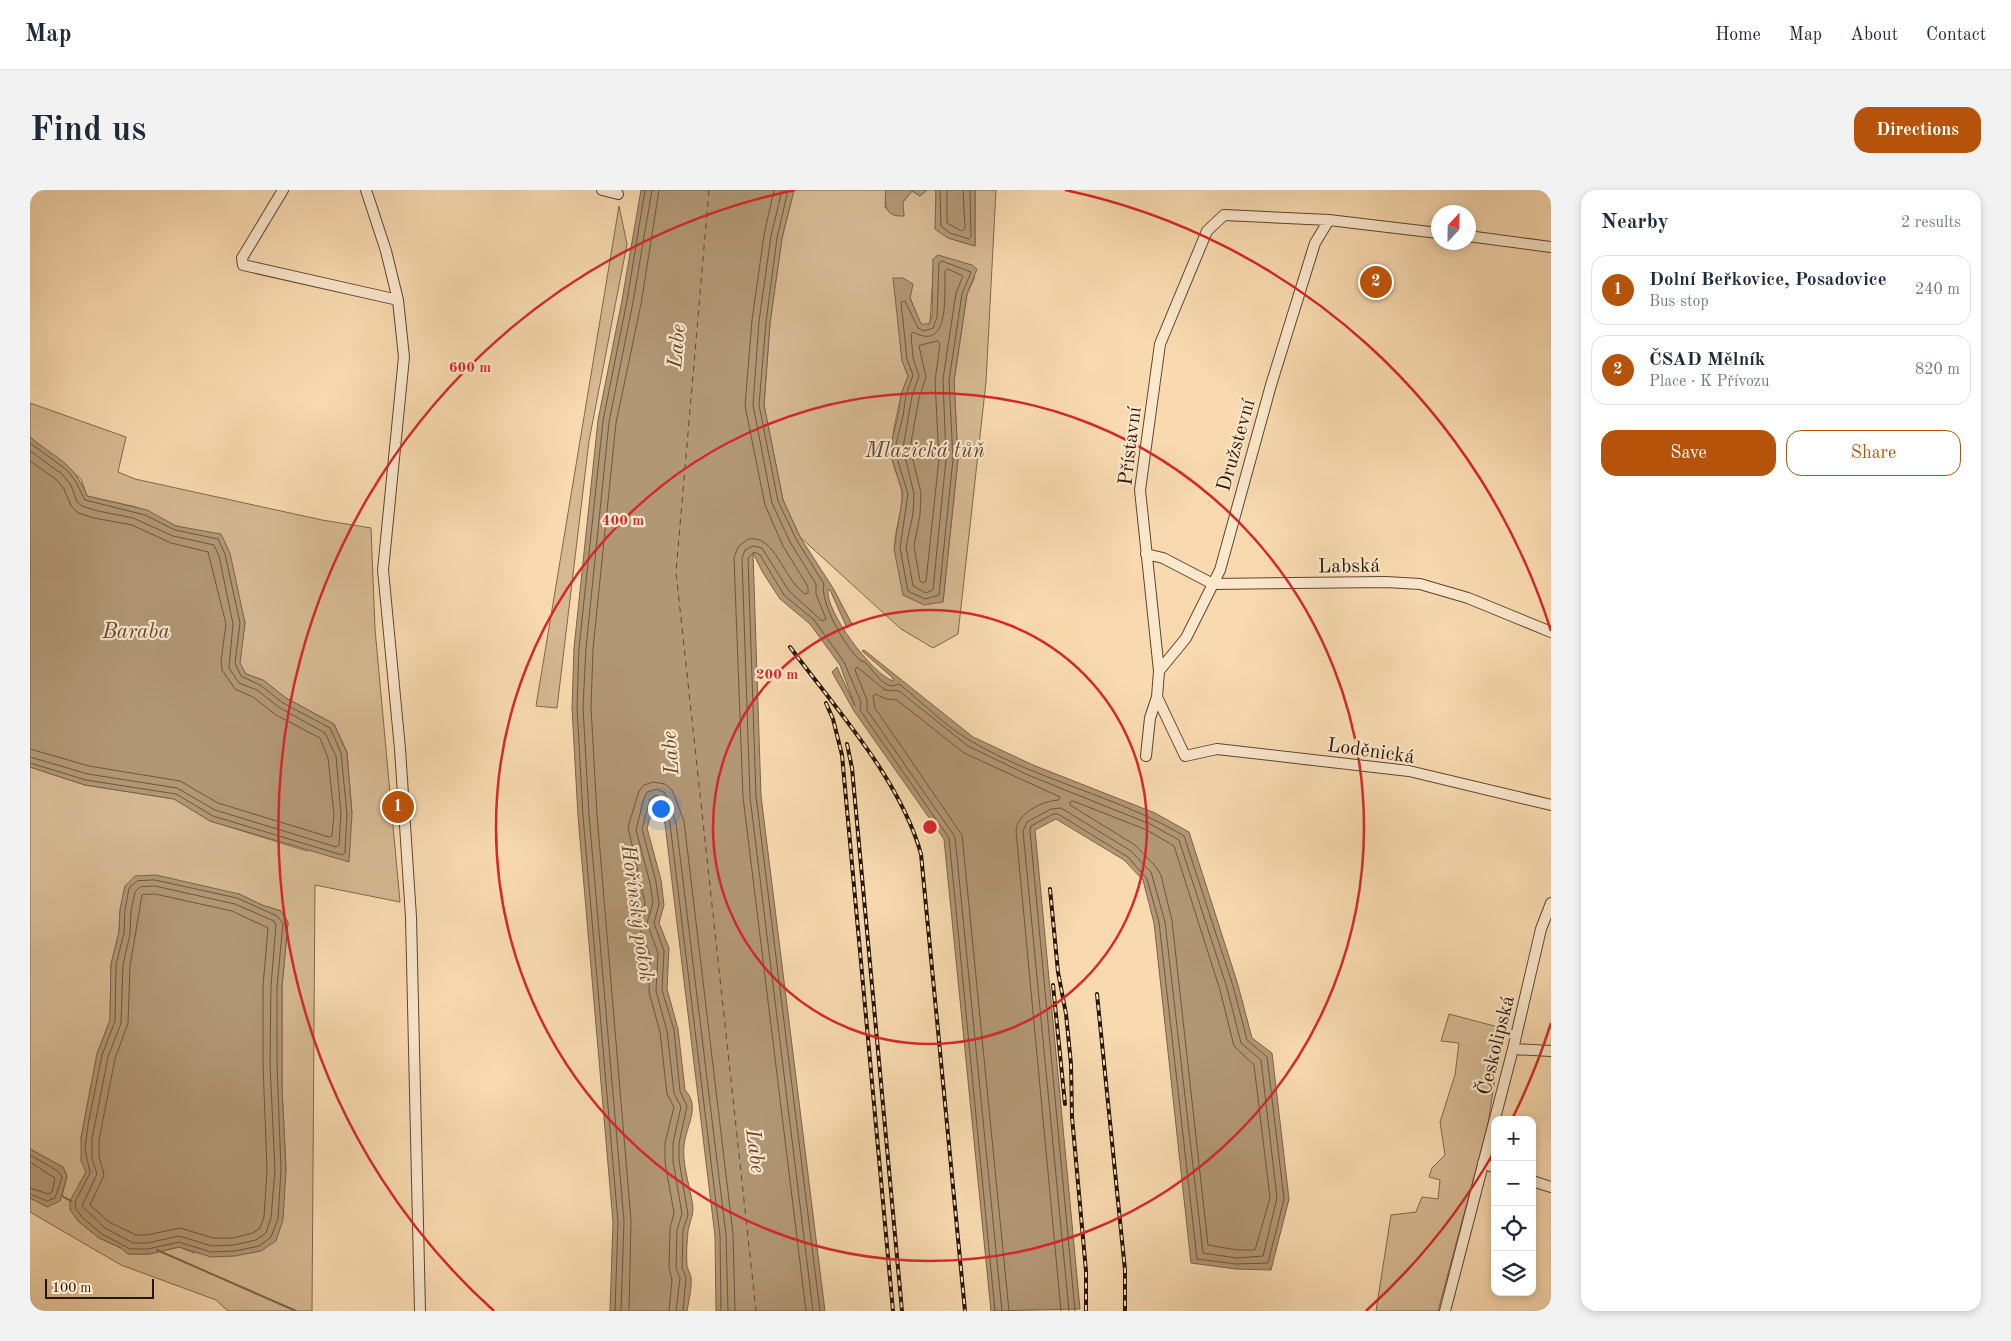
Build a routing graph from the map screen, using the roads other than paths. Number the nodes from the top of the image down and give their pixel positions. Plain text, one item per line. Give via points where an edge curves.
1 (283, 190) edge
2 (366, 190) edge
3 (602, 190) edge
4 (618, 194) dead end
5 (1329, 220) junction
6 (1431, 232) edge
7 (1476, 237) edge
8 (1551, 247) edge
9 (398, 300) junction
10 (1146, 554) junction
11 (1213, 584) junction
12 (1551, 632) edge
13 (1159, 671) junction
14 (1157, 697) junction
15 (1146, 756) dead end
16 (1185, 756) joint
17 (1551, 804) edge
18 (1551, 903) edge
19 (1513, 1049) junction
20 (1551, 1051) edge
21 (1483, 1164) junction
22 (1491, 1167) edge
23 (1536, 1182) edge
24 (1551, 1187) edge
25 (420, 1311) edge
26 (1445, 1311) edge

1 - 9 street via 242,258 243,266
2 - 9 street
3 - 4 street
5 - 6 street
5 - 10 street, Přístavní via 1224,215 1207,231 1160,344 1140,490
5 - 11 street, Družstevní via 1315,243 1268,395 1220,570
7 - 8 street
9 - 25 street via 404,357 383,570 401,759 411,917
10 - 11 street, Labská via 1163,558
10 - 13 street, Přístavní
11 - 12 street, Labská via 1420,584 1468,598
11 - 13 street, Družstevní via 1186,638
13 - 14 street, Přístavní
14 - 15 street, Přístavní via 1150,718
14 - 16 street, Přístavní
16 - 17 street, Loděnická via 1217,749 1409,771
18 - 19 street, Českolipská via 1541,929
19 - 20 street
19 - 21 street, Českolipská
21 - 22 street
21 - 26 street, Českolipská
23 - 24 street

